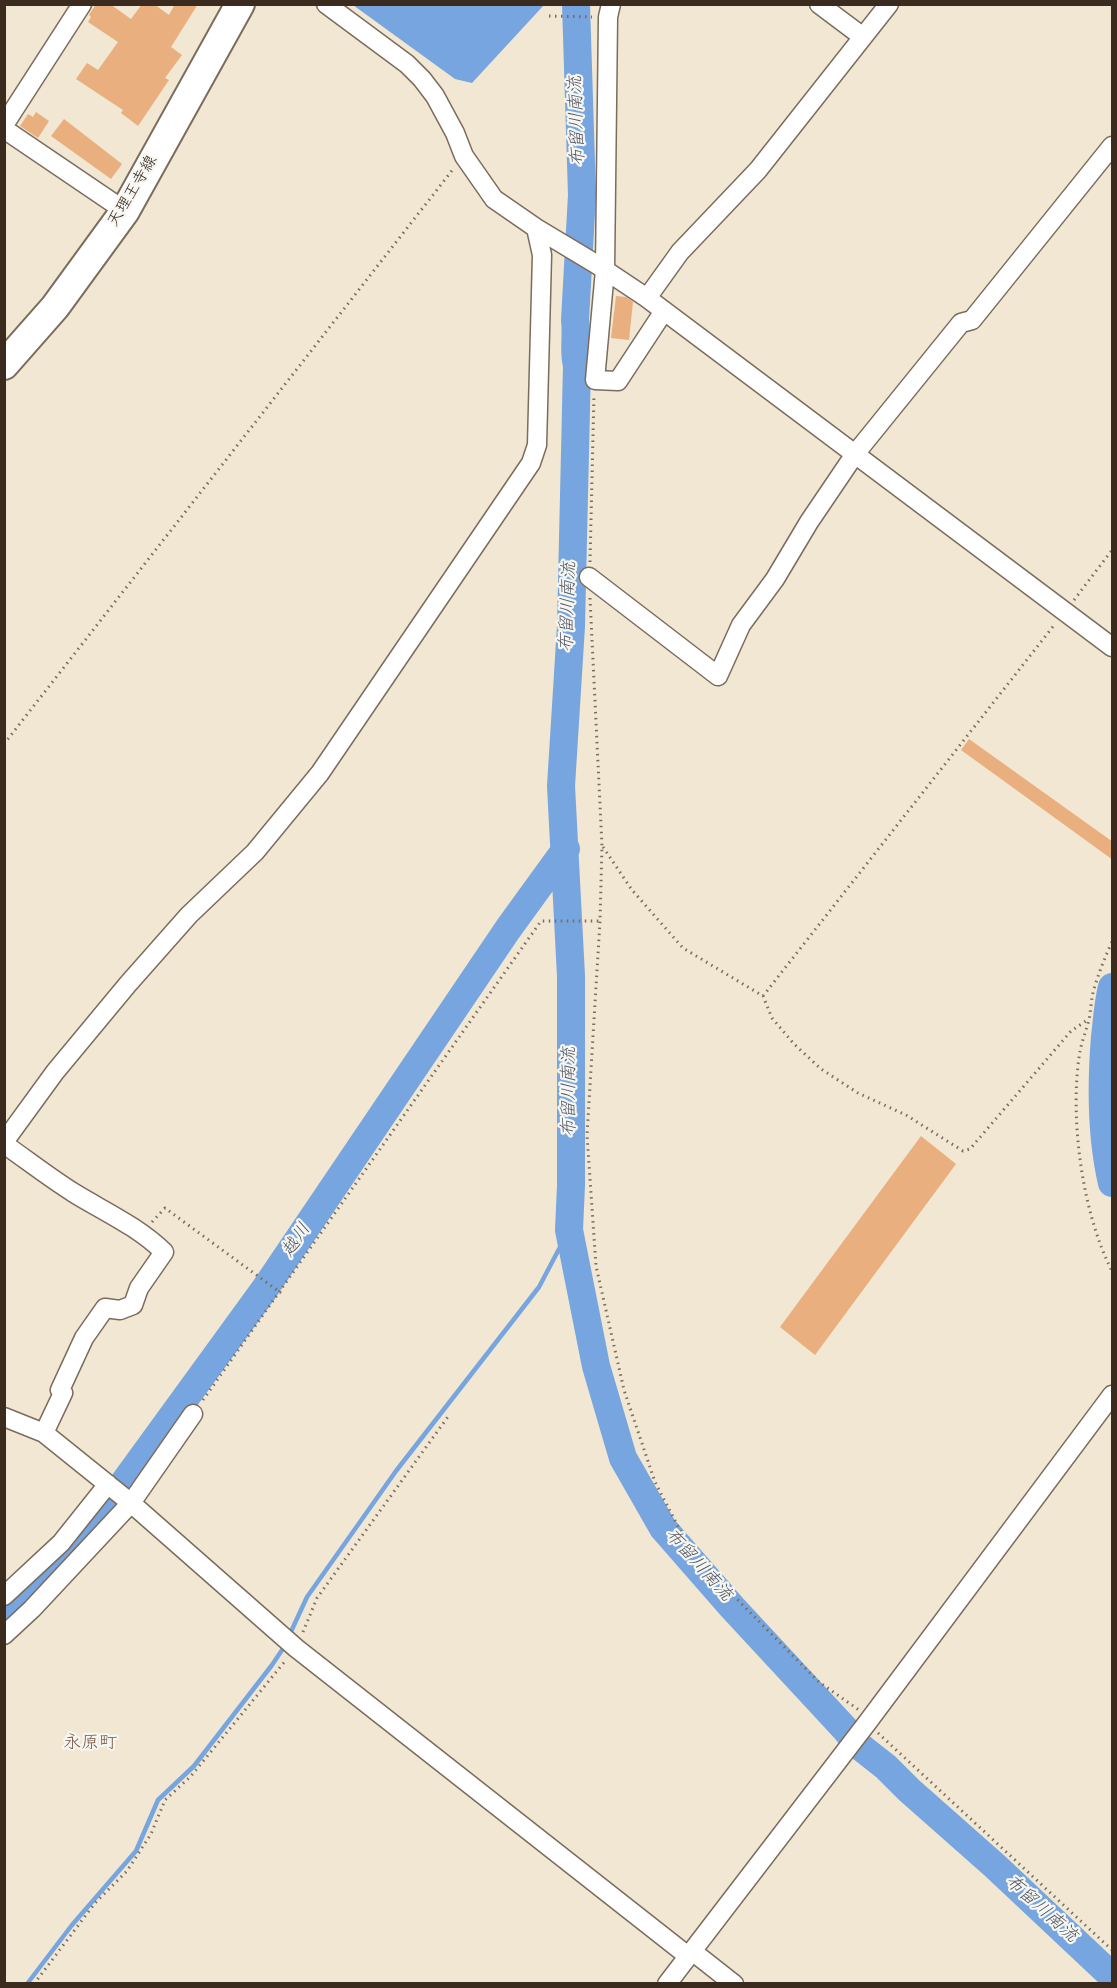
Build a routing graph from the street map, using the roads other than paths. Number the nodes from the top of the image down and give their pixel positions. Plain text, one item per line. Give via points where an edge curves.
1 (82, 4) edge
2 (240, 4) edge
3 (326, 4) edge
4 (819, 4) edge
5 (889, 4) edge
6 (607, 11) edge
7 (863, 37) junction
8 (4, 127) edge
9 (1113, 146) edge
10 (125, 212) junction
11 (541, 231) junction
12 (601, 267) junction
13 (647, 298) junction
14 (664, 311) junction
15 (4, 365) edge
16 (855, 454) junction
17 (589, 577) road end
18 (1113, 647) edge
19 (4, 1143) edge
20 (1113, 1395) edge
21 (193, 1414) road end
22 (4, 1417) edge
23 (44, 1433) junction
24 (108, 1484) junction
25 (131, 1503) junction
26 (4, 1596) edge
27 (7, 1628) edge
28 (690, 1954) junction
29 (667, 1983) edge
30 (734, 1983) edge

1 - 8 street
2 - 10 main road, 天理王寺線
3 - 11 street via 422,79 435,96 464,156 494,199
4 - 7 street
5 - 7 street
6 - 12 street
7 - 13 street via 758,170 680,252
8 - 10 street
9 - 16 street via 972,320 961,323
10 - 15 main road, 天理王寺線 via 55,307
11 - 12 street
11 - 19 street via 537,445 531,463 320,773 255,852 189,915 128,984 55,1072
12 - 13 street
12 - 14 street via 595,380 618,381
13 - 14 street
14 - 16 street
16 - 17 street via 741,625 718,676
16 - 18 street
19 - 23 street via 73,1192 127,1222 164,1252 139,1288 133,1305 120,1310 105,1308 84,1338
20 - 28 street
21 - 25 street
22 - 23 street
23 - 24 street
24 - 25 street
24 - 26 street via 62,1544
25 - 27 street
25 - 28 street via 296,1648
28 - 29 street
28 - 30 street

